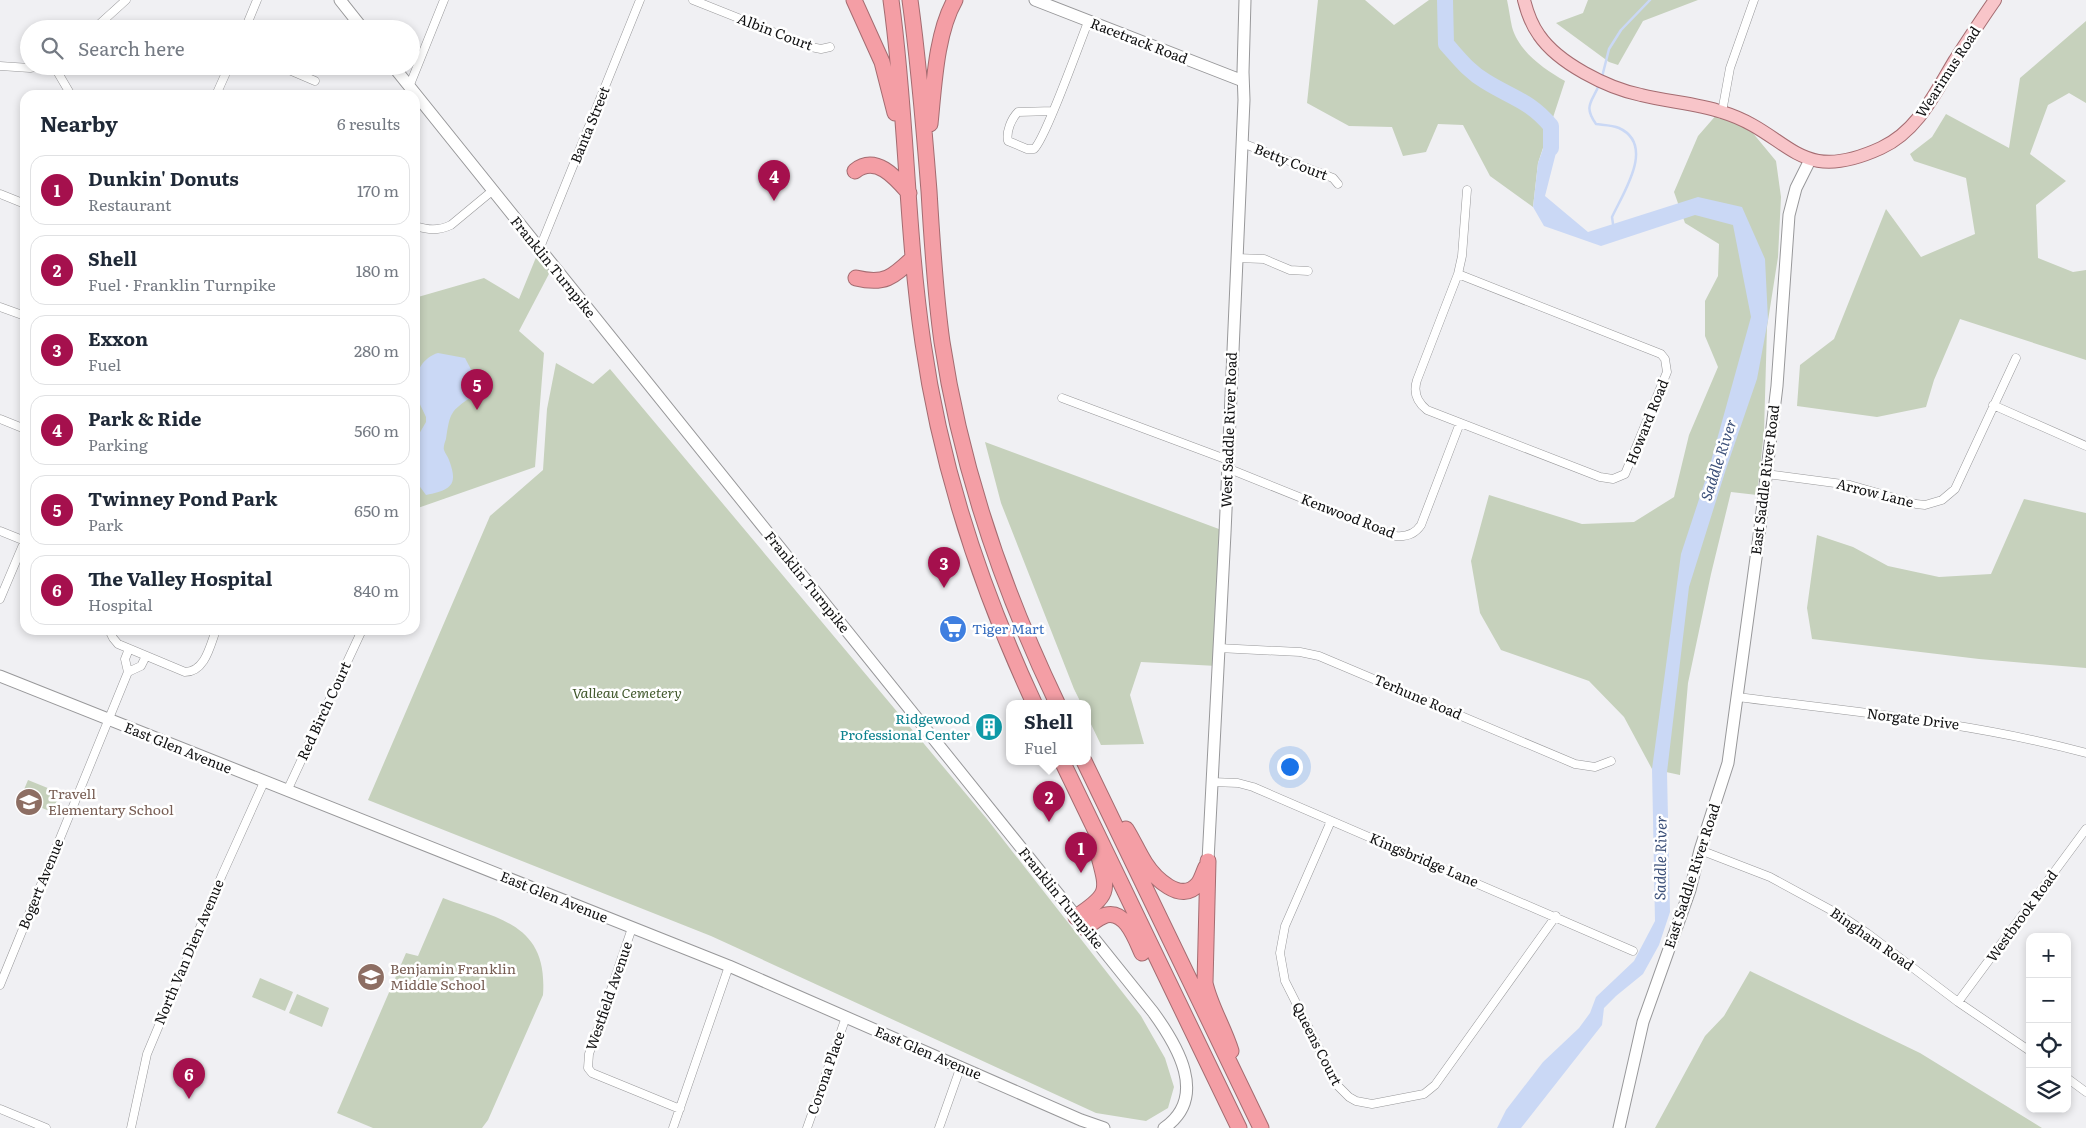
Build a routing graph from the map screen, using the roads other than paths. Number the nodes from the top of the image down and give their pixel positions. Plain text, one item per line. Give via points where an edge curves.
1 (257, 0) edge
2 (340, 0) edge
3 (444, 0) edge
4 (640, 0) edge
5 (693, 0) edge
6 (854, 0) edge
7 (891, 0) edge
8 (910, 0) edge
9 (955, 0) edge
10 (1035, 0) edge
11 (1245, 0) edge
12 (1524, 0) edge
13 (1754, 0) edge
14 (1995, 0) edge
15 (123, 1) edge
16 (103, 20) edge
17 (249, 20) edge
18 (356, 20) edge
19 (1088, 22) junction
20 (830, 47) dead end
21 (420, 60) edge
22 (0, 66) edge
23 (20, 67) edge
24 (59, 75) edge
25 (225, 75) edge
26 (301, 75) edge
27 (400, 75) edge
28 (414, 75) edge
29 (1243, 80) junction
30 (315, 81) dead end
31 (409, 87) junction
32 (68, 90) edge
33 (218, 90) edge
34 (411, 90) edge
35 (420, 101) edge
36 (1052, 111) junction
37 (1722, 112) junction
38 (1242, 143) junction
39 (926, 158) junction
40 (907, 160) junction
41 (1810, 160) junction
42 (855, 171) dead end
43 (1338, 184) dead end
44 (1466, 190) dead end
45 (492, 191) junction
46 (909, 193) junction
47 (1, 194) edge
48 (20, 202) edge
49 (420, 227) edge
50 (539, 250) junction
51 (913, 258) junction
52 (1236, 258) junction
53 (1308, 271) dead end
54 (1458, 274) junction
55 (856, 278) dead end
56 (0, 307) edge
57 (20, 314) edge
58 (2016, 358) dead end
59 (1062, 398) dead end
60 (1993, 405) junction
61 (0, 419) edge
62 (1460, 423) junction
63 (20, 427) edge
64 (2086, 446) edge
65 (1228, 464) junction
66 (1766, 474) junction
67 (0, 531) edge
68 (20, 538) edge
69 (20, 552) edge
70 (0, 599) edge
71 (112, 635) edge
72 (214, 635) edge
73 (360, 635) edge
74 (1218, 648) junction
75 (129, 649) junction
76 (146, 656) junction
77 (128, 672) junction
78 (0, 676) edge
79 (1737, 697) junction
80 (1033, 700) edge
81 (1055, 700) edge
82 (108, 719) junction
83 (2086, 753) edge
84 (1611, 761) dead end
85 (1064, 765) edge
86 (1086, 765) edge
87 (264, 782) junction
88 (1212, 782) junction
89 (1096, 786) junction
90 (287, 791) junction
91 (1088, 815) junction
92 (1331, 821) junction
93 (2086, 829) edge
94 (1700, 850) junction
95 (1208, 860) junction
96 (1556, 916) junction
97 (1081, 922) junction
98 (632, 928) junction
99 (1633, 951) dead end
100 (729, 966) junction
101 (0, 984) edge
102 (1958, 1002) junction
103 (846, 1017) junction
104 (1189, 1026) junction
105 (2026, 1049) edge
106 (961, 1066) junction
107 (2071, 1081) edge
108 (1242, 1089) junction
109 (2086, 1092) edge
110 (0, 1109) edge
111 (680, 1110) junction
112 (46, 1128) edge
113 (131, 1128) edge
114 (674, 1128) edge
115 (807, 1128) edge
116 (939, 1128) edge
117 (1104, 1128) edge
118 (1164, 1128) edge
119 (1239, 1128) edge
120 (1261, 1128) edge
121 (1619, 1128) edge

1 - 17 street
2 - 18 street
3 - 21 street
4 - 50 street, Banta Street
5 - 20 street, Albin Court via 811,47
6 - 40 highway via 882,62
7 - 40 highway
8 - 39 highway
9 - 39 highway via 936,64
10 - 19 street, Racetrack Road
11 - 29 street, West Saddle River Road
12 - 37 main road via 1544,42 1565,60 1594,77 1640,95
13 - 37 street via 1730,68
14 - 41 main road, Wearimus Road via 1908,131 1881,148 1850,159 1835,162
15 - 16 street
19 - 29 street, Racetrack Road
19 - 36 street
22 - 23 street
24 - 32 street
25 - 33 street
26 - 30 street
27 - 31 street, Franklin Turnpike
28 - 31 street
29 - 38 street, West Saddle River Road
31 - 34 street, Franklin Turnpike
35 - 45 street, Franklin Turnpike
36 - 36 street via 1018,112 1013,118 1008,141 1034,149 1040,143
37 - 41 main road via 1742,120
38 - 43 street, Betty Court via 1333,178
38 - 52 street, West Saddle River Road
39 - 81 highway via 938,308 961,441 1000,570
40 - 46 highway
41 - 66 street, East Saddle River Road via 1796,188 1789,214 1777,386
42 - 46 highway via 867,165 882,168
44 - 54 street
45 - 49 street via 451,225 436,230
45 - 50 street, Franklin Turnpike
46 - 51 highway
47 - 48 street
50 - 97 street, Franklin Turnpike
51 - 55 highway via 885,280
51 - 80 highway via 928,375 954,490 990,601
52 - 53 street via 1264,260 1290,270
52 - 65 street, West Saddle River Road
54 - 62 street via 1415,392 1428,410
54 - 62 street, Howard Road via 1656,350 1666,359 1667,366 1628,471 1617,478 1600,477
56 - 57 street
58 - 60 street, Arrow Lane
59 - 65 street
60 - 64 street
60 - 66 street, Arrow Lane via 1955,489 1933,504 1916,504 1850,485
61 - 63 street
62 - 65 street, Kenwood Road via 1421,525 1404,537
65 - 74 street, West Saddle River Road
66 - 79 street, East Saddle River Road
67 - 68 street
69 - 70 street
71 - 75 street via 118,644
72 - 76 street via 201,667 191,672
73 - 90 street, Red Birch Court
74 - 84 street, Terhune Road via 1300,652 1318,656 1575,764 1595,767
74 - 88 street, West Saddle River Road
75 - 76 street
75 - 77 street, Bogert Avenue via 125,659
76 - 77 street, Bogert Avenue via 141,666
77 - 82 street, Bogert Avenue
78 - 82 street, East Glen Avenue
79 - 83 street, Norgate Drive via 1963,726
79 - 94 street, East Saddle River Road via 1728,764
82 - 87 street, East Glen Avenue
82 - 101 street, Bogert Avenue
85 - 91 highway
86 - 89 highway
87 - 90 street, East Glen Avenue
87 - 113 street, North Van Dien Avenue via 147,1054
88 - 92 street, Kingsbridge Lane via 1245,784
88 - 95 street, West Saddle River Road
89 - 95 highway via 1146,864 1170,888 1184,892 1194,888
89 - 108 highway
90 - 98 street, East Glen Avenue
91 - 97 highway via 1106,884 1100,900
91 - 104 highway
92 - 96 street, Kingsbridge Lane
92 - 96 street, Queens Court via 1285,926 1280,946 1281,967 1338,1086 1356,1101 1372,1104 1424,1094 1431,1089
93 - 102 street, Westbrook Road
94 - 102 street, Bingham Road via 1770,877 1840,915
94 - 121 street, East Saddle River Road via 1690,890 1643,1022
95 - 108 highway via 1205,982 1225,1032
96 - 99 street, Kingsbridge Lane
97 - 104 highway via 1107,915 1116,916 1124,922 1134,935 1154,977
97 - 118 street, Franklin Turnpike via 1145,1002 1181,1060 1186,1078 1186,1098 1180,1112
98 - 100 street, East Glen Avenue
98 - 111 street, Westfield Avenue via 587,1064 592,1073
100 - 103 street, East Glen Avenue
100 - 111 street
102 - 105 street, Bingham Road
103 - 106 street, East Glen Avenue
103 - 115 street, Corona Place
104 - 119 highway
106 - 116 street
106 - 117 street, East Glen Avenue
107 - 109 street
108 - 120 highway
110 - 112 street
111 - 114 street

